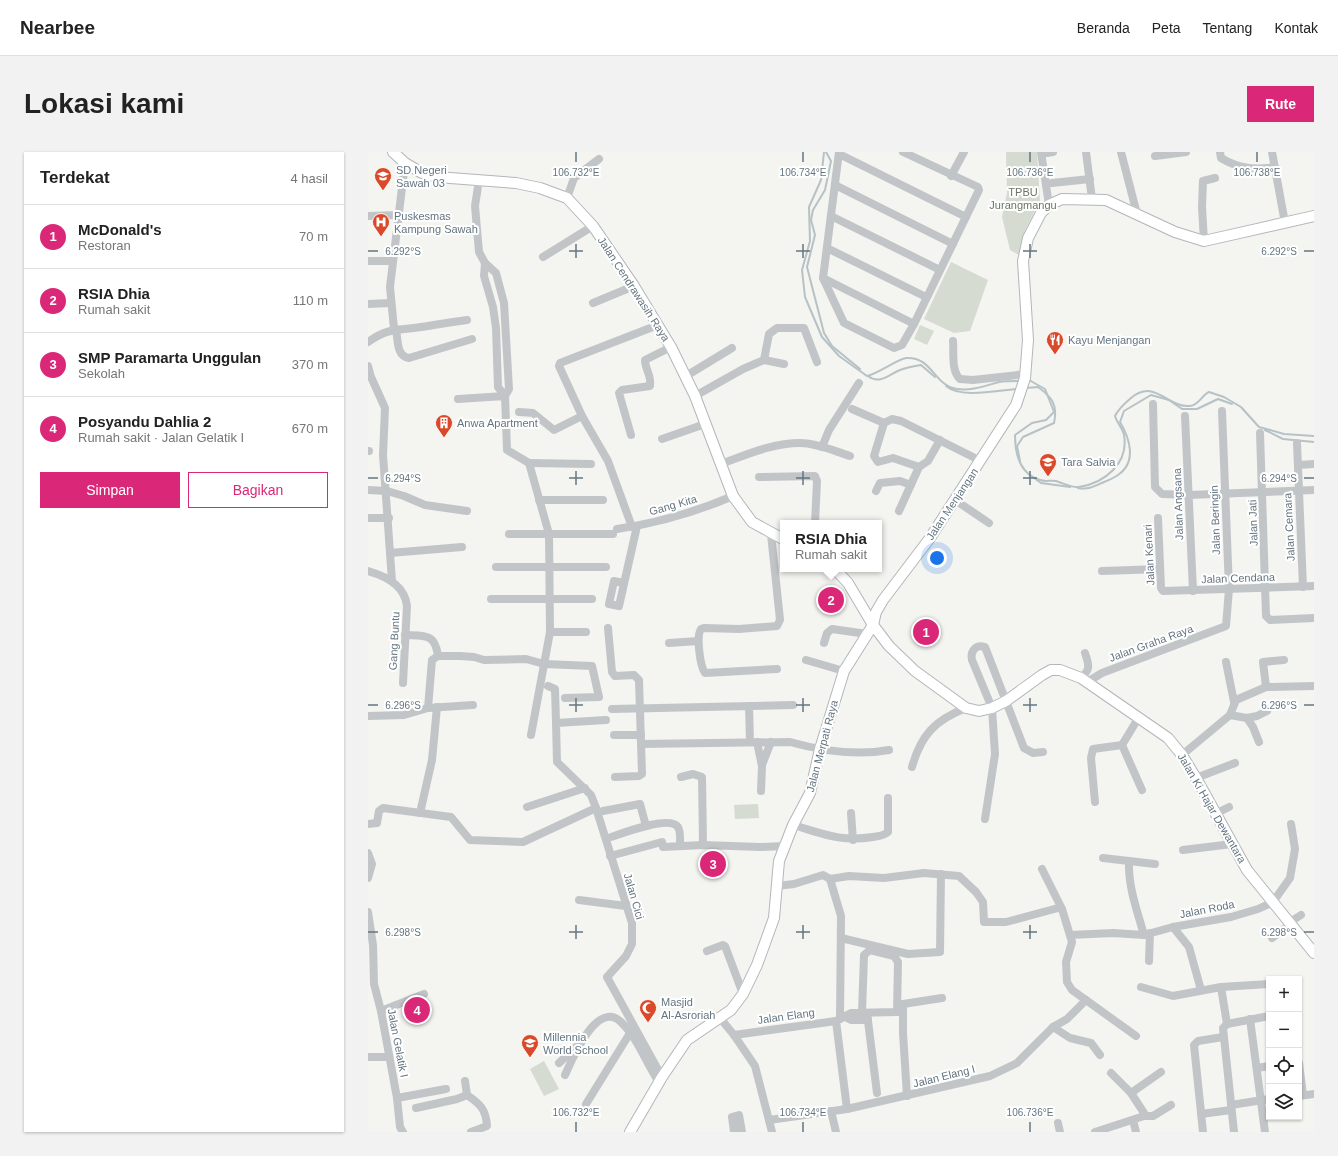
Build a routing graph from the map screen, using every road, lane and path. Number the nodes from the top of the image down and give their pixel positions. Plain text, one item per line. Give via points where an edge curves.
1 (393, 152) edge
2 (903, 152) edge
3 (964, 152) edge
4 (1047, 152) edge
5 (1086, 152) edge
6 (1121, 152) edge
7 (1186, 152) edge
8 (1220, 152) edge
9 (1272, 152) edge
10 (839, 153) edge
11 (1155, 156) dead end
12 (599, 159) dead end
13 (405, 163) junction
14 (1275, 167) junction
15 (951, 176) junction
16 (1215, 178) dead end
17 (1090, 179) junction
18 (479, 180) junction
19 (1052, 183) dead end
20 (835, 185) junction
21 (567, 198) junction
22 (1092, 199) junction
23 (1049, 205) junction
24 (1137, 214) junction
25 (399, 215) junction
26 (368, 216) edge
27 (831, 216) junction
28 (966, 216) junction
29 (1314, 216) edge
30 (1285, 223) junction
31 (593, 226) junction
32 (1204, 241) junction
33 (953, 244) junction
34 (827, 248) junction
35 (543, 257) dead end
36 (368, 261) edge
37 (393, 261) junction
38 (485, 263) junction
39 (940, 270) junction
40 (823, 278) junction
41 (634, 286) junction
42 (926, 297) junction
43 (391, 303) junction
44 (593, 303) dead end
45 (368, 304) edge
46 (467, 320) dead end
47 (914, 324) junction
48 (658, 325) junction
49 (395, 329) junction
50 (472, 339) dead end
51 (953, 341) dead end
52 (368, 342) edge
53 (671, 347) junction
54 (732, 348) dead end
55 (764, 360) junction
56 (817, 362) dead end
57 (784, 364) dead end
58 (368, 366) edge
59 (686, 376) junction
60 (1025, 376) junction
61 (859, 384) dead end
62 (505, 396) junction
63 (695, 396) junction
64 (458, 399) dead end
65 (1153, 404) dead end
66 (852, 409) dead end
67 (1222, 410) dead end
68 (520, 412) dead end
69 (582, 416) junction
70 (1185, 416) dead end
71 (884, 423) junction
72 (705, 424) junction
73 (1260, 433) dead end
74 (630, 435) dead end
75 (662, 439) dead end
76 (940, 440) junction
77 (1297, 443) dead end
78 (822, 447) junction
79 (850, 456) dead end
80 (981, 461) junction
81 (529, 463) junction
82 (591, 464) dead end
83 (720, 464) junction
84 (1314, 464) edge
85 (1298, 465) junction
86 (919, 467) junction
87 (759, 477) dead end
88 (911, 485) junction
89 (368, 490) edge
90 (876, 490) dead end
91 (1314, 490) edge
92 (387, 491) junction
93 (1299, 491) junction
94 (1263, 492) junction
95 (1225, 494) junction
96 (1189, 495) junction
97 (733, 496) junction
98 (539, 500) junction
99 (603, 500) dead end
100 (954, 500) junction
101 (468, 511) dead end
102 (899, 511) dead end
103 (368, 518) edge
104 (389, 518) junction
105 (1158, 518) dead end
106 (815, 520) edge
107 (989, 522) dead end
108 (634, 526) junction
109 (509, 534) dead end
110 (549, 534) junction
111 (771, 534) junction
112 (780, 538) edge
113 (462, 547) dead end
114 (390, 553) junction
115 (496, 567) dead end
116 (549, 567) junction
117 (606, 567) dead end
118 (1160, 569) junction
119 (368, 571) edge
120 (1102, 571) dead end
121 (838, 572) edge
122 (392, 581) junction
123 (624, 583) dead end
124 (1303, 586) junction
125 (1314, 586) edge
126 (1266, 588) junction
127 (1229, 590) junction
128 (1163, 591) joint
129 (1193, 591) junction
130 (491, 599) dead end
131 (550, 599) junction
132 (592, 599) dead end
133 (1314, 618) edge
134 (873, 625) junction
135 (608, 628) dead end
136 (1224, 628) joint
137 (550, 632) junction
138 (586, 632) dead end
139 (867, 634) junction
140 (405, 635) junction
141 (698, 641) junction
142 (669, 643) dead end
143 (824, 643) dead end
144 (1085, 653) dead end
145 (438, 656) junction
146 (806, 660) dead end
147 (1284, 660) dead end
148 (1226, 662) dead end
149 (544, 664) junction
150 (777, 669) dead end
151 (844, 671) junction
152 (1084, 680) junction
153 (403, 683) dead end
154 (548, 686) dead end
155 (1314, 686) edge
156 (1266, 687) junction
157 (565, 698) dead end
158 (1006, 701) junction
159 (1234, 702) junction
160 (473, 705) dead end
161 (793, 705) dead end
162 (749, 706) junction
163 (438, 707) junction
164 (428, 708) junction
165 (966, 708) junction
166 (992, 708) junction
167 (612, 709) dead end
168 (640, 709) junction
169 (1267, 711) dead end
170 (1230, 715) junction
171 (368, 716) edge
172 (1139, 717) junction
173 (1247, 718) junction
174 (606, 720) dead end
175 (556, 722) junction
176 (531, 735) dead end
177 (614, 735) dead end
178 (640, 735) junction
179 (754, 742) junction
180 (771, 742) junction
181 (1259, 742) dead end
182 (641, 744) junction
183 (1122, 745) junction
184 (820, 749) junction
185 (889, 750) dead end
186 (1043, 752) dead end
187 (1182, 755) junction
188 (1235, 763) dead end
189 (762, 766) junction
190 (912, 767) dead end
191 (615, 777) dead end
192 (681, 777) dead end
193 (1196, 778) junction
194 (585, 788) junction
195 (1142, 790) dead end
196 (762, 791) dead end
197 (888, 798) dead end
198 (1095, 802) dead end
199 (526, 807) dead end
200 (1229, 807) dead end
201 (600, 810) junction
202 (420, 812) junction
203 (850, 813) dead end
204 (1216, 813) junction
205 (985, 819) dead end
206 (368, 824) edge
207 (1291, 824) dead end
208 (793, 825) junction
209 (646, 826) junction
210 (611, 837) dead end
211 (853, 840) junction
212 (1232, 844) junction
213 (703, 845) junction
214 (680, 846) junction
215 (784, 846) junction
216 (1183, 850) dead end
217 (368, 853) edge
218 (610, 856) junction
219 (1103, 858) dead end
220 (1129, 861) junction
221 (1155, 864) dead end
222 (1042, 869) dead end
223 (941, 874) junction
224 (368, 878) edge
225 (830, 879) junction
226 (777, 886) junction
227 (579, 900) dead end
228 (1273, 902) junction
229 (626, 906) junction
230 (1062, 909) junction
231 (368, 912) edge
232 (1301, 915) dead end
233 (1291, 923) junction
234 (1173, 927) junction
235 (1147, 934) junction
236 (1070, 935) junction
237 (841, 938) junction
238 (1272, 938) dead end
239 (707, 951) dead end
240 (1314, 953) edge
241 (1149, 961) dead end
242 (371, 962) edge
243 (1266, 984) edge
244 (1141, 987) dead end
245 (1221, 987) junction
246 (1201, 990) junction
247 (424, 994) dead end
248 (743, 994) junction
249 (942, 998) dead end
250 (1086, 1000) junction
251 (381, 1011) junction
252 (866, 1015) junction
253 (1266, 1016) edge
254 (720, 1018) junction
255 (840, 1019) junction
256 (1250, 1019) junction
257 (1227, 1024) junction
258 (1053, 1027) junction
259 (630, 1033) junction
260 (734, 1035) junction
261 (1136, 1036) dead end
262 (1223, 1037) junction
263 (579, 1044) junction
264 (1100, 1055) dead end
265 (368, 1057) edge
266 (390, 1057) junction
267 (559, 1064) dead end
268 (1266, 1066) edge
269 (1257, 1068) junction
270 (1161, 1072) dead end
271 (1111, 1073) dead end
272 (565, 1075) dead end
273 (660, 1079) junction
274 (465, 1081) dead end
275 (446, 1089) dead end
276 (1131, 1092) junction
277 (877, 1093) dead end
278 (1314, 1094) edge
279 (467, 1095) junction
280 (1302, 1095) edge
281 (907, 1096) junction
282 (397, 1098) junction
283 (1265, 1099) edge
284 (586, 1104) dead end
285 (1171, 1104) dead end
286 (1231, 1107) junction
287 (416, 1108) dead end
288 (847, 1109) junction
289 (831, 1111) junction
290 (1201, 1114) junction
291 (1144, 1116) junction
292 (769, 1120) junction
293 (1133, 1120) junction
294 (1058, 1124) dead end
295 (403, 1132) edge
296 (471, 1132) edge
297 (630, 1132) edge
298 (734, 1132) edge
299 (742, 1132) edge
300 (772, 1132) edge
301 (836, 1132) edge
302 (1060, 1132) edge
303 (1095, 1132) edge
304 (1136, 1132) edge
305 (1204, 1132) edge
306 (1234, 1132) edge
307 (1265, 1132) edge

1 - 13 main road, Jalan Cendrawasih Raya
2 - 15 street
3 - 15 street
4 - 23 street
5 - 17 street
6 - 24 street
7 - 11 street
8 - 14 street via 1221,158 1240,167 1256,170
9 - 14 street
10 - 20 street
10 - 28 street
12 - 21 street via 574,178
13 - 18 main road, Jalan Cendrawasih Raya via 422,173 437,177
13 - 25 street
14 - 30 street
15 - 28 street via 978,188
16 - 32 street via 1203,181
17 - 19 street
17 - 22 street
18 - 21 main road, Jalan Cendrawasih Raya via 516,183
18 - 38 street via 476,214 479,252
20 - 27 street
20 - 33 street
21 - 31 main road, Jalan Cendrawasih Raya
22 - 23 main road via 1062,199
22 - 24 main road via 1113,202
23 - 60 main road, Jalan Menjangan via 1040,213 1028,238 1023,261 1028,340
24 - 32 main road
25 - 26 street
25 - 37 street
27 - 34 street
27 - 39 street
28 - 33 street
29 - 30 main road
30 - 32 main road
31 - 35 street
31 - 41 main road, Jalan Cendrawasih Raya
33 - 39 street
34 - 40 street
34 - 42 street
36 - 37 street
37 - 43 street
38 - 62 street via 484,276 495,321 498,388
38 - 62 street via 496,273 504,303 510,389
39 - 42 street
40 - 47 street
40 - 47 street via 842,321 848,326 897,348 902,346
41 - 44 street
41 - 48 main road, Jalan Cendrawasih Raya
42 - 47 street
43 - 45 street
43 - 49 street
46 - 49 street
48 - 53 main road, Jalan Cendrawasih Raya
48 - 69 street via 560,363 559,368
49 - 50 street via 400,353 409,358
49 - 52 street
51 - 60 street via 956,375 960,379
53 - 59 main road, Jalan Cendrawasih Raya
53 - 74 street via 645,360 650,386 622,390 619,393
54 - 59 street
55 - 56 street via 769,334 777,328 804,328
55 - 57 street
55 - 63 street
58 - 92 street via 385,408 383,455
59 - 63 main road, Jalan Cendrawasih Raya
60 - 80 main road, Jalan Menjangan via 1016,405
61 - 78 street via 829,430
62 - 64 street
62 - 81 street via 507,450
63 - 72 main road, Jalan Cendrawasih Raya
65 - 96 street via 1154,487 1162,494
66 - 71 street
67 - 95 street, Jalan Beringin
68 - 69 street via 533,413 554,430
69 - 108 street via 608,461
70 - 96 street, Jalan Angsana
71 - 76 street via 892,419 901,421
71 - 86 street via 874,456 878,462 893,458
72 - 75 street
72 - 83 main road, Jalan Cendrawasih Raya
73 - 94 street, Jalan Jati
76 - 80 street
76 - 86 street via 928,461
77 - 85 street, Jalan Cemara
78 - 79 street
78 - 83 street via 801,443 779,444
80 - 100 main road, Jalan Menjangan
81 - 82 street
81 - 98 street
83 - 97 main road, Jalan Cendrawasih Raya
84 - 85 street
85 - 93 street, Jalan Cemara
86 - 88 street
87 - 106 street via 814,476 817,481
88 - 90 street via 900,481 880,483
88 - 102 street
89 - 92 street
91 - 93 street
92 - 101 street via 424,505
92 - 104 street
93 - 94 street
93 - 124 street, Jalan Cemara
94 - 95 street
94 - 126 street, Jalan Jati
95 - 96 street
95 - 127 street, Jalan Beringin
96 - 129 street, Jalan Angsana
97 - 108 street, Gang Kita via 709,506
97 - 111 main road, Jalan Cendrawasih Raya via 752,522
98 - 99 street
98 - 110 street
100 - 107 street
100 - 134 main road, Jalan Menjangan via 930,538 883,600 876,612
103 - 104 street
104 - 114 street
105 - 118 street, Jalan Kenari
108 - 110 street, Gang Kita via 615,531
108 - 123 street
109 - 110 street, Gang Kita
110 - 116 street
111 - 112 main road, Jalan Cendrawasih Raya
111 - 141 street via 780,620 777,626 701,629
113 - 114 street
114 - 122 street
115 - 116 street
116 - 117 street
116 - 131 street
118 - 120 street
118 - 128 street, Jalan Kenari
119 - 122 street
121 - 134 main road via 848,583
122 - 140 street, Gang Buntu via 401,589 407,602
124 - 125 street, Jalan Cendana
124 - 126 street, Jalan Cendana
126 - 127 street, Jalan Cendana
126 - 133 street, Jalan Jati via 1266,616 1270,620
127 - 129 street, Jalan Cendana
127 - 136 street, Jalan Beringin via 1227,623
128 - 129 street, Jalan Cendana
130 - 131 street
131 - 132 street
131 - 137 street
134 - 139 main road, Jalan Merpati Raya
134 - 165 main road via 915,671
135 - 168 street via 612,672 615,676 638,677
136 - 152 street, Jalan Graha Raya
137 - 138 street
137 - 149 street
139 - 143 street via 832,629 827,633
139 - 151 main road, Jalan Merpati Raya
140 - 145 street via 434,639
140 - 153 street, Gang Buntu
141 - 142 street
141 - 150 street via 705,673
144 - 152 street via 1090,667
145 - 149 street via 474,657 484,660 526,659
145 - 164 street via 432,660
146 - 151 street
147 - 156 street via 1263,662
148 - 159 street
149 - 157 street via 592,666 599,697
149 - 176 street
151 - 184 main road, Jalan Merpati Raya
152 - 158 main road, Jalan Ki Hajar Dewantara via 1060,670 1051,670
152 - 172 main road, Jalan Ki Hajar Dewantara
154 - 175 street via 555,689
155 - 156 street
156 - 159 street
158 - 166 main road, Jalan Ki Hajar Dewantara
158 - 166 street via 985,648 973,649 971,656
158 - 186 street via 1024,748 1033,754
159 - 170 street
160 - 163 street
161 - 162 street
162 - 168 street
162 - 179 street
163 - 164 street
163 - 202 street via 432,760
164 - 171 street via 404,715
165 - 166 main road, Jalan Ki Hajar Dewantara via 979,711
165 - 190 street via 934,726 917,749
166 - 205 street via 995,754
167 - 168 street
168 - 178 street
169 - 173 street
170 - 173 street
170 - 187 street
172 - 183 street
172 - 187 main road, Jalan Ki Hajar Dewantara via 1168,738
173 - 181 street
174 - 175 street
175 - 194 street, Jalan Cici via 558,765
177 - 178 street
178 - 182 street
179 - 180 street
179 - 182 street
179 - 189 street
180 - 184 street via 790,742
180 - 189 street
182 - 191 street via 642,774
183 - 195 street
183 - 198 street via 1093,749 1091,758
184 - 185 street via 850,753
184 - 208 main road, Jalan Merpati Raya via 810,793
187 - 193 main road, Jalan Ki Hajar Dewantara
188 - 193 street
189 - 196 street
192 - 213 street via 693,774 702,777
193 - 204 main road, Jalan Ki Hajar Dewantara
194 - 199 street
194 - 201 street, Jalan Cici
197 - 211 street via 888,832 884,835
200 - 204 street
201 - 202 street via 523,842 470,840 451,817
201 - 209 street via 640,804
201 - 218 street, Jalan Cici
202 - 206 street via 383,808 379,811 377,823
203 - 211 street
204 - 212 main road, Jalan Ki Hajar Dewantara
207 - 228 street via 1295,849 1290,878
208 - 211 street via 836,838
208 - 215 main road, Jalan Merpati Raya
209 - 210 street
209 - 214 street via 656,823 675,824 679,828
212 - 216 street
212 - 228 main road, Jalan Ki Hajar Dewantara via 1247,870
213 - 214 street
213 - 215 street
214 - 218 street via 663,847 662,842
215 - 226 main road, Jalan Merpati Raya via 779,861
217 - 224 street via 372,864
218 - 229 street, Jalan Cici
219 - 220 street
220 - 221 street
220 - 235 street via 1128,876 1131,890
222 - 230 street
223 - 225 street via 924,873 884,878 849,876
223 - 230 street via 959,876 976,892 983,902 984,922 1006,922 1056,908
223 - 237 street via 940,952 908,954
225 - 226 street via 823,875 794,884
225 - 237 street via 840,911
226 - 248 main road, Jalan Merpati Raya via 774,918 757,965
227 - 229 street
228 - 233 main road, Jalan Ki Hajar Dewantara
228 - 234 street, Jalan Roda via 1231,917
229 - 273 street, Jalan Cici via 632,923 632,944 626,956 607,977
230 - 236 street
231 - 242 street, Jalan Gelatik I via 373,944
232 - 233 street
233 - 238 street
233 - 240 main road, Jalan Ki Hajar Dewantara
234 - 235 street, Jalan Roda
234 - 246 street via 1189,947
235 - 236 street
235 - 241 street
236 - 250 street via 1072,942 1066,962 1067,982 1072,990
237 - 255 street
239 - 248 street via 725,946
242 - 251 street, Jalan Gelatik I
243 - 245 street
244 - 246 street via 1173,996
245 - 246 street
245 - 257 street
247 - 251 street
248 - 254 main road, Jalan Merpati Raya via 731,1010
249 - 281 street via 903,1004
250 - 258 street, Jalan Elang I via 1067,1019
250 - 261 street
251 - 266 street, Jalan Gelatik I
252 - 252 street via 897,1012 898,962 894,956 870,950 864,955
252 - 255 street, Jalan Elang via 849,1014
252 - 277 street
253 - 256 street
254 - 260 street
254 - 273 main road, Jalan Merpati Raya via 687,1040
255 - 260 street, Jalan Elang
255 - 288 street
256 - 257 street
256 - 269 street
257 - 262 street via 1223,1028
258 - 264 street via 1070,1038 1091,1043
258 - 281 street, Jalan Elang I via 1017,1063 990,1076
259 - 263 street via 617,1019 606,1018 598,1021
259 - 273 street
259 - 284 street
260 - 292 street via 757,1071
262 - 286 street
262 - 290 street via 1198,1040 1194,1045
263 - 267 street
263 - 272 street
265 - 266 street
266 - 282 street, Jalan Gelatik I
268 - 269 street
269 - 283 street
270 - 276 street
271 - 276 street
273 - 297 main road, Jalan Merpati Raya
274 - 279 street
275 - 282 street
276 - 291 street
278 - 280 street
279 - 287 street
279 - 296 street via 478,1103 486,1114 488,1126
281 - 288 street, Jalan Elang I
282 - 295 street, Jalan Gelatik I via 400,1127
283 - 286 street
283 - 307 street
285 - 291 street via 1153,1116
286 - 290 street
286 - 306 street
288 - 289 street, Jalan Elang I
289 - 292 street, Jalan Elang I
289 - 301 street
290 - 305 street
291 - 293 street
292 - 300 street
293 - 303 street
293 - 304 street
294 - 302 street
298 - 299 street via 732,1117 739,1115

